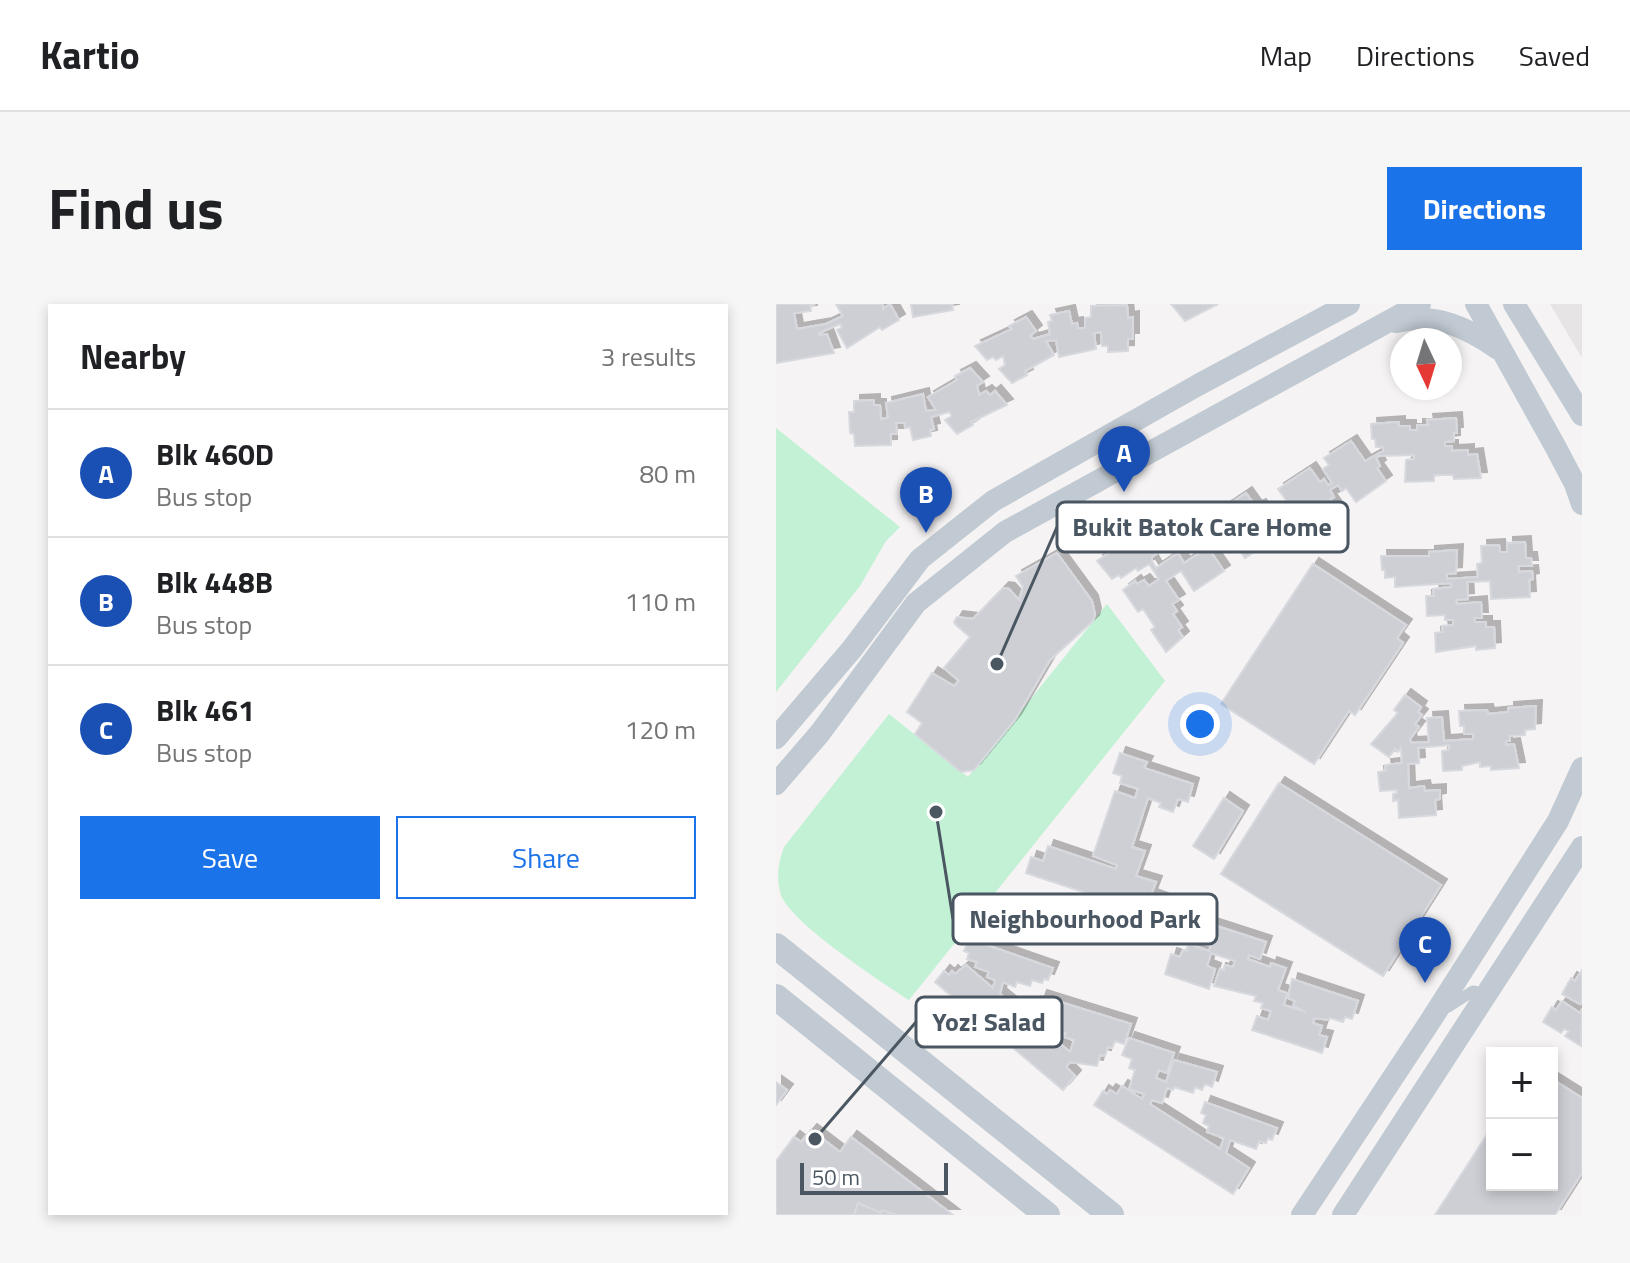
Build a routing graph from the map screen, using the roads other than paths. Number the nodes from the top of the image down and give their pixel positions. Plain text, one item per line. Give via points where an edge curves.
1 (1420, 304) edge
2 (1476, 304) edge
3 (1514, 304) edge
4 (1347, 305) edge
5 (1380, 327) junction
6 (1503, 352) junction
7 (1582, 415) edge
8 (1582, 504) edge
9 (776, 738) edge
10 (1582, 768) edge
11 (776, 784) edge
12 (1582, 847) edge
13 (776, 946) edge
14 (1488, 994) junction
15 (776, 997) edge
16 (1429, 1023) junction
17 (1047, 1215) edge
18 (1111, 1215) edge
19 (1302, 1215) edge
20 (1343, 1215) edge

1 - 5 street
2 - 6 street
3 - 7 street
4 - 9 street via 993,501 920,559
5 - 6 street via 1435,320 1467,329
5 - 11 street via 1005,532 916,603
6 - 8 street
10 - 16 street via 1558,821
12 - 14 street
13 - 18 street
14 - 16 lane via 1473,991
14 - 20 street
15 - 17 street
16 - 19 street

